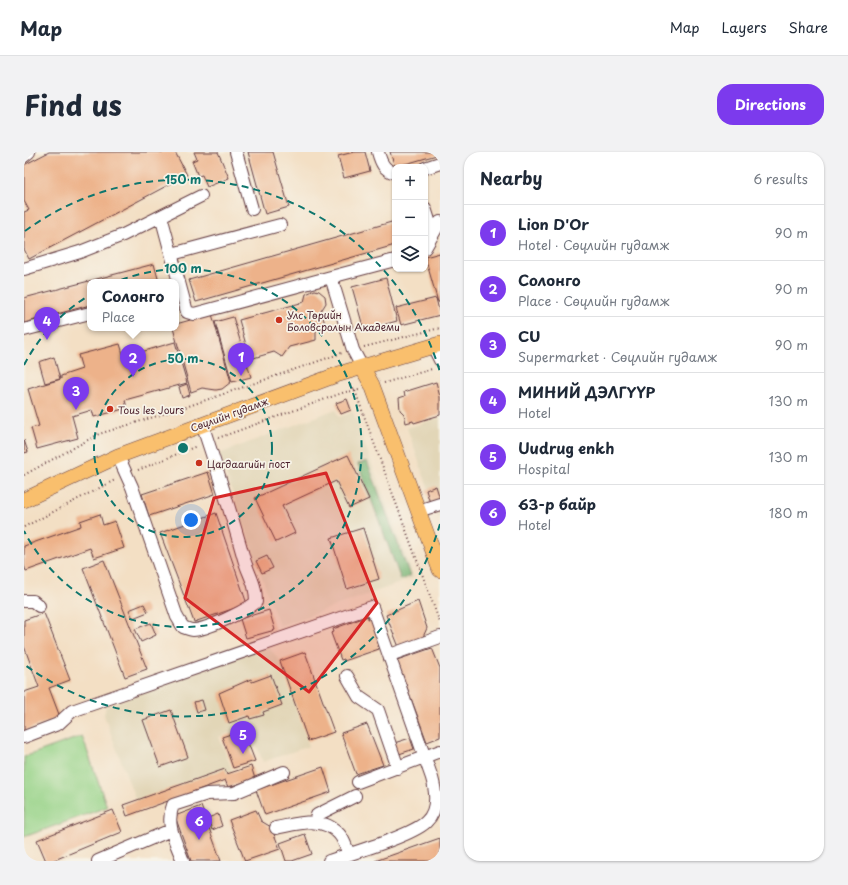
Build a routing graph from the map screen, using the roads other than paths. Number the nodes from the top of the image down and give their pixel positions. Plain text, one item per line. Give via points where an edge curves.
1 (29, 152) edge
2 (236, 152) edge
3 (378, 152) edge
4 (24, 156) edge
5 (440, 163) edge
6 (428, 167) edge
7 (392, 172) edge
8 (201, 196) dead end
9 (252, 209) dead end
10 (161, 216) junction
11 (428, 217) edge
12 (440, 222) edge
13 (280, 225) dead end
14 (433, 233) junction
15 (428, 242) edge
16 (172, 254) junction
17 (392, 261) edge
18 (24, 269) edge
19 (332, 277) junction
20 (177, 279) edge
21 (179, 290) edge
22 (87, 314) edge
23 (24, 330) edge
24 (437, 345) edge
25 (436, 365) edge
26 (362, 367) junction
27 (202, 424) junction
28 (118, 456) junction
29 (24, 500) edge
30 (440, 504) edge
31 (418, 511) junction
32 (440, 570) edge
33 (24, 601) edge
34 (39, 606) dead end
35 (440, 637) edge
36 (390, 655) junction
37 (347, 676) dead end
38 (24, 737) edge
39 (440, 751) edge
40 (424, 756) junction
41 (398, 768) junction
42 (284, 772) dead end
43 (358, 782) dead end
44 (355, 796) dead end
45 (316, 821) junction
46 (276, 828) dead end
47 (172, 830) junction
48 (349, 854) junction
49 (98, 861) edge
50 (183, 861) edge
51 (329, 861) edge

1 - 4 street
2 - 9 street
3 - 7 street via 382,164
5 - 6 street
8 - 10 street
10 - 16 street
10 - 18 street via 80,252
11 - 14 street
12 - 14 street
13 - 16 street
14 - 15 street
16 - 20 street
17 - 19 street
19 - 21 street via 191,314 187,312
19 - 26 street via 353,350
22 - 23 street
24 - 25 street
24 - 26 main road, Сөүлийн гудамж
26 - 27 main road, Сөүлийн гудамж
26 - 31 main road via 372,386
27 - 28 main road, Сөүлийн гудамж
27 - 28 street via 245,563 255,585 256,602 243,612 201,629 191,630 183,627 177,616 132,487
28 - 29 main road, Сөүлийн гудамж
30 - 31 street
31 - 32 main road
33 - 34 street via 33,601
35 - 36 street
36 - 38 street via 372,607 72,711 58,724
36 - 40 street
37 - 41 street via 359,697 378,710
39 - 40 street
40 - 41 street
40 - 48 street via 436,792 435,804 427,821 415,830
41 - 43 street
42 - 47 street via 234,793 207,794 174,805 169,816
44 - 45 street via 317,815
45 - 46 street
45 - 48 street via 340,834
47 - 49 street
47 - 50 street
48 - 51 street

